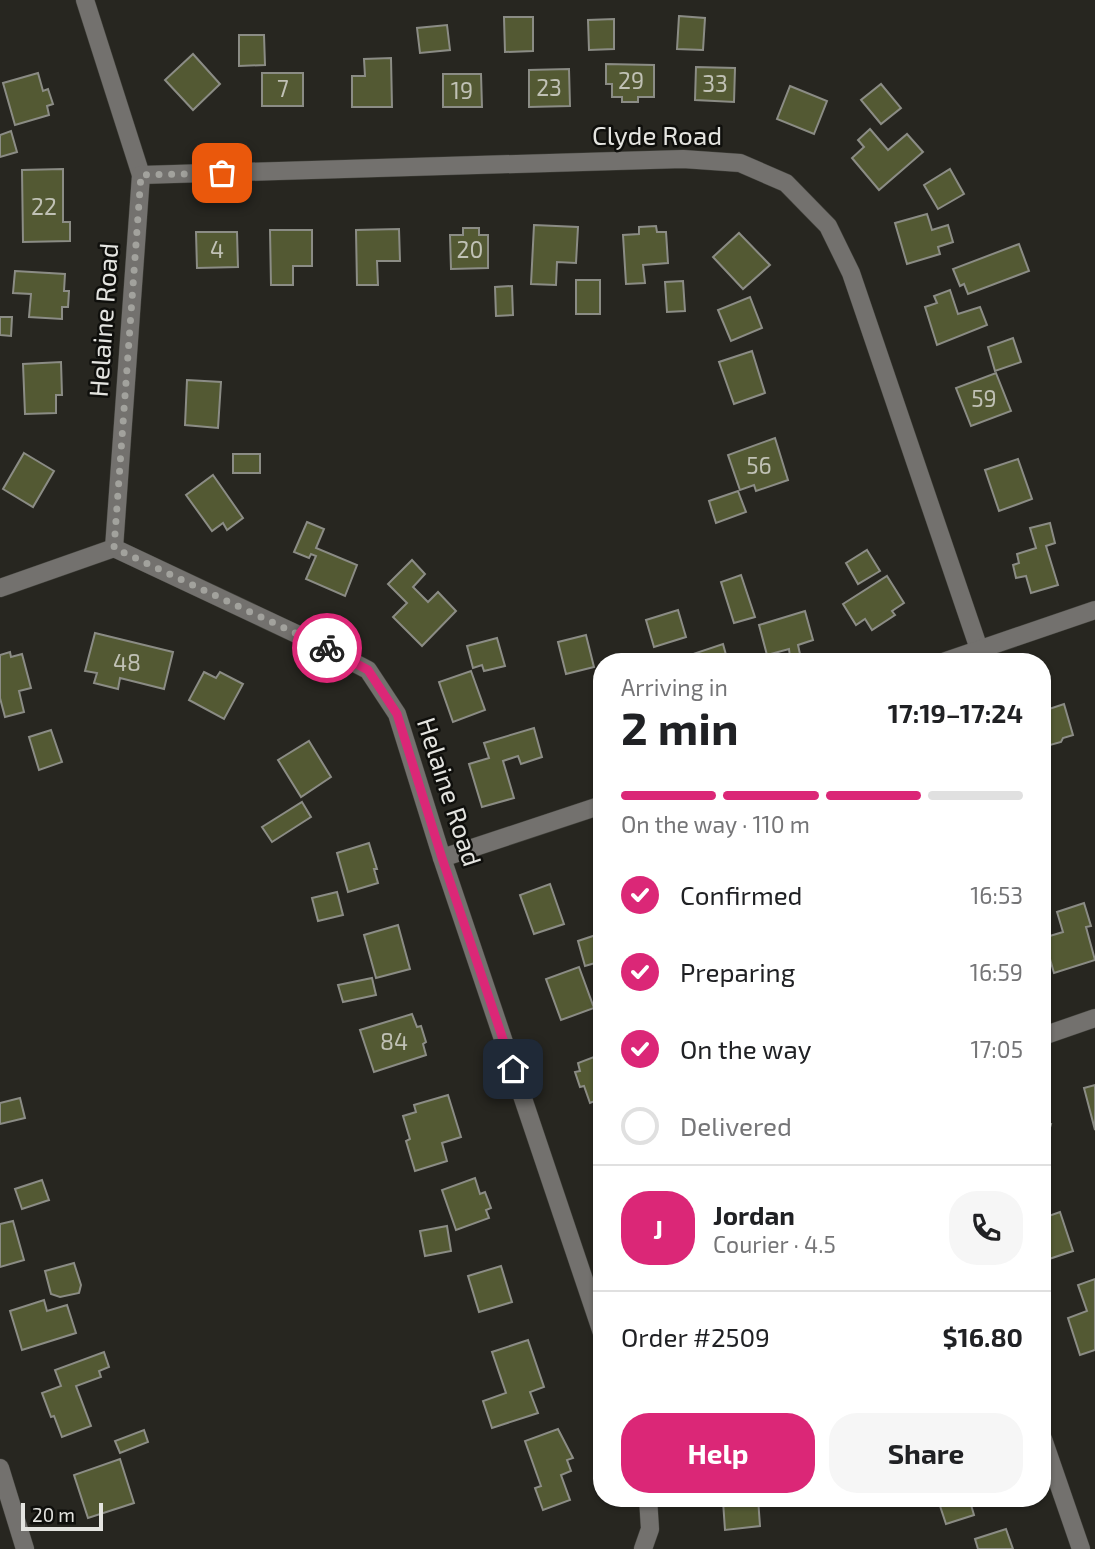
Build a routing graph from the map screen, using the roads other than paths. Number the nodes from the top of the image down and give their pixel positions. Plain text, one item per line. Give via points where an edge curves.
1 (85, 0) edge
2 (141, 175) junction
3 (114, 548) junction
4 (0, 588) edge
5 (1095, 610) edge
6 (979, 649) junction
7 (968, 653) edge
8 (593, 808) edge
9 (442, 858) junction
10 (1095, 1018) edge
11 (1051, 1033) edge
12 (593, 1306) edge
13 (1051, 1462) edge
14 (0, 1470) edge
15 (649, 1507) edge
16 (25, 1549) edge
17 (643, 1549) edge
18 (1081, 1549) edge

1 - 2 street, Helaine Road
2 - 3 street, Helaine Road
2 - 6 street, Clyde Road via 684,159 740,163 786,183 828,226 851,273
3 - 4 street
3 - 9 street, Helaine Road via 368,670 397,714
5 - 6 street
6 - 7 street
8 - 9 street
9 - 12 street, Helaine Road
10 - 11 street
13 - 18 street
14 - 16 street
15 - 17 street via 650,1530

